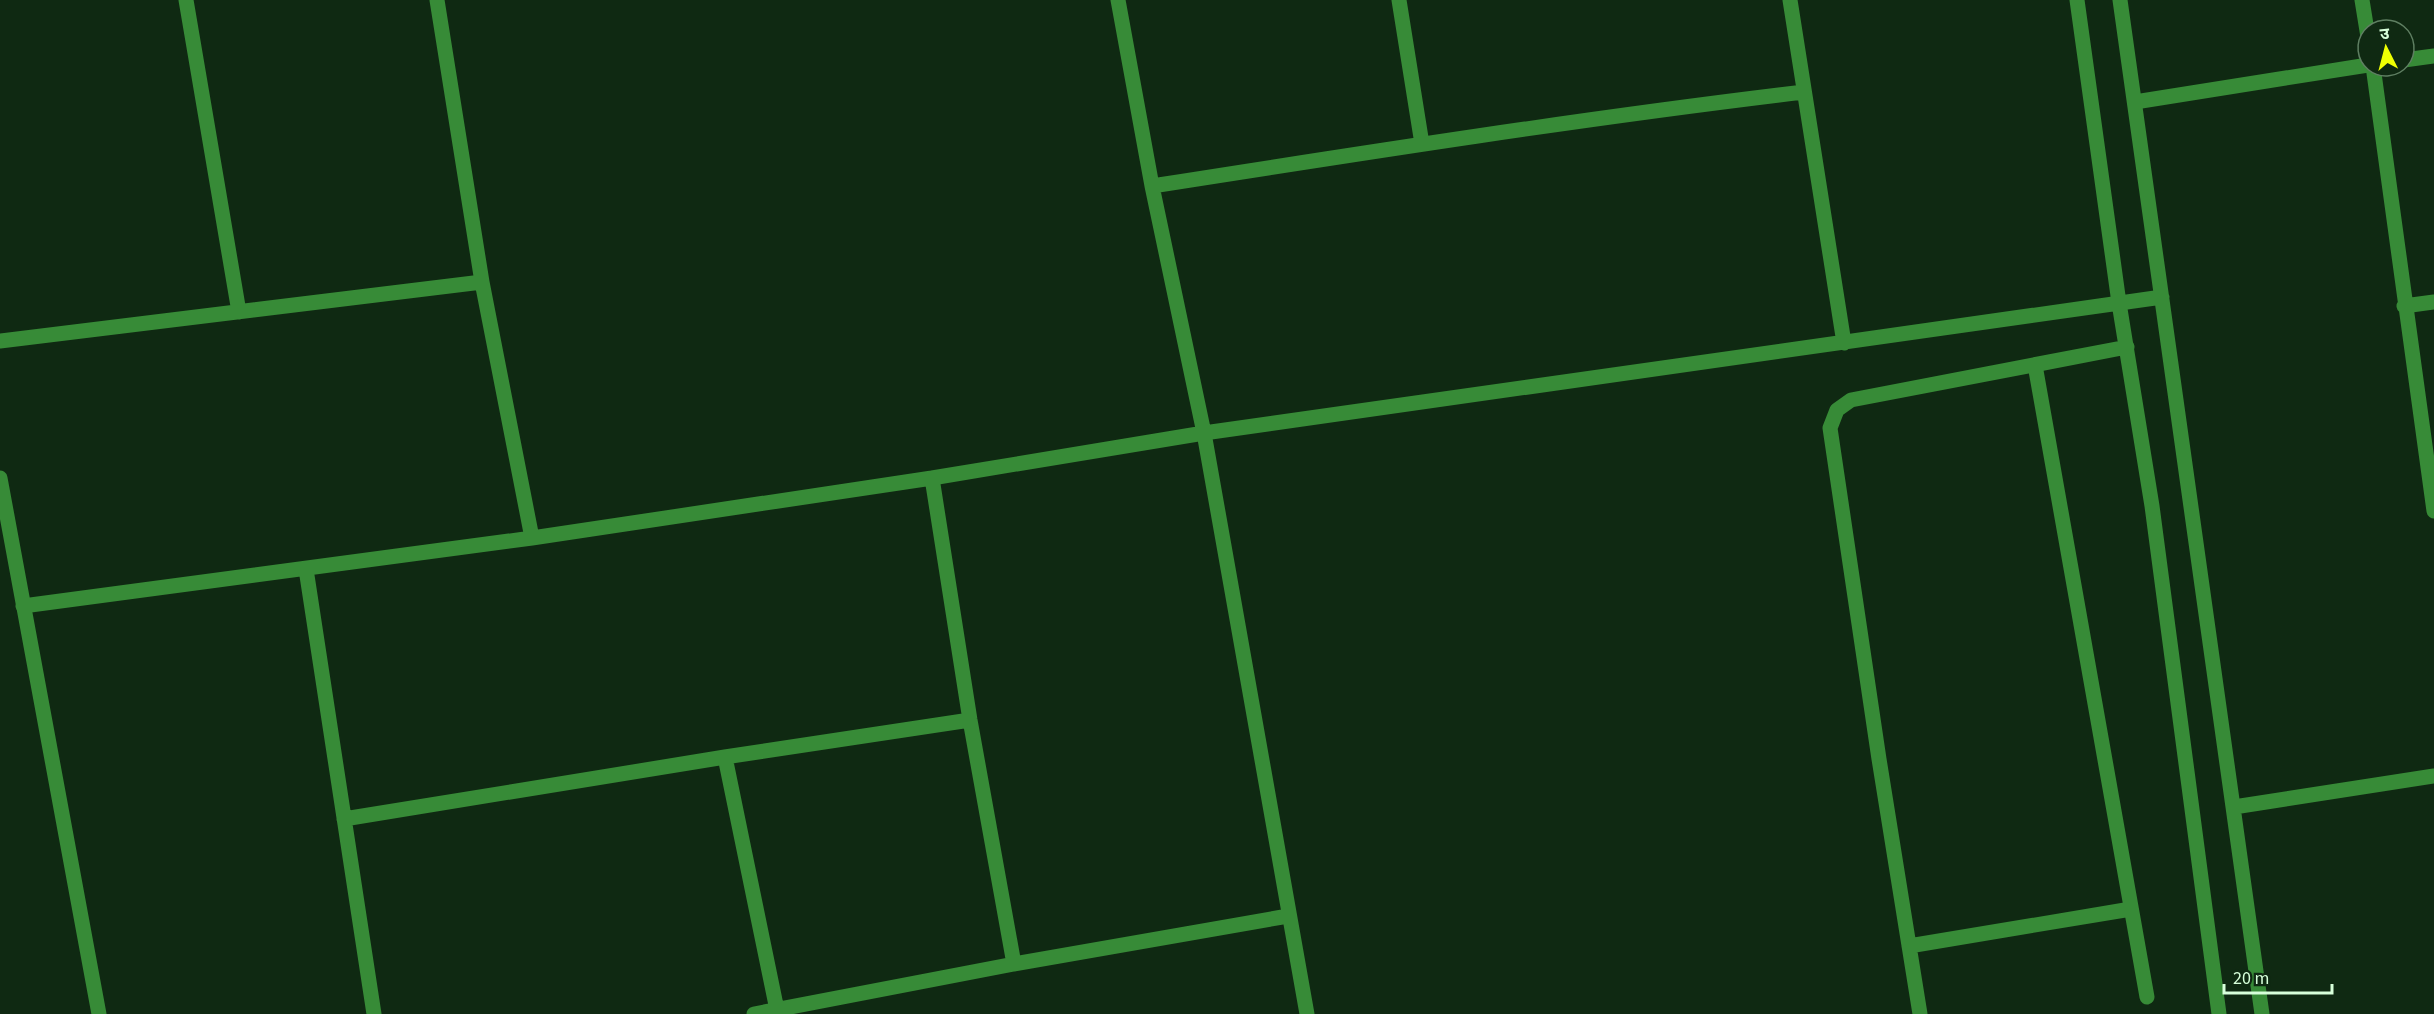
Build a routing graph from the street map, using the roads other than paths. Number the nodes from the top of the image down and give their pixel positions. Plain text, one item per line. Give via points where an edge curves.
1 (186, 0) edge
2 (437, 0) edge
3 (1118, 0) edge
4 (1399, 0) edge
5 (1790, 0) edge
6 (2077, 0) edge
7 (2120, 0) edge
8 (2362, 0) edge
9 (2365, 18) edge
10 (2434, 56) edge
11 (2416, 58) edge
12 (2356, 67) edge
13 (2375, 78) edge
14 (1804, 92) junction
15 (2134, 102) junction
16 (1422, 144) junction
17 (1152, 186) junction
18 (482, 282) junction
19 (2162, 297) junction
20 (2434, 302) edge
21 (2119, 303) junction
22 (2404, 306) junction
23 (239, 312) junction
24 (0, 341) edge
25 (1844, 343) junction
26 (2127, 347) junction
27 (2035, 365) junction
28 (1204, 434) junction
29 (0, 478) edge
30 (932, 478) junction
31 (2434, 511) edge
32 (532, 538) junction
33 (306, 569) junction
34 (23, 606) junction
35 (970, 720) junction
36 (725, 757) junction
37 (2434, 776) edge
38 (2234, 807) junction
39 (344, 819) junction
40 (2131, 909) junction
41 (1288, 916) junction
42 (1909, 946) junction
43 (1014, 964) junction
44 (2147, 997) dead end
45 (777, 1010) junction
46 (99, 1014) edge
47 (374, 1014) edge
48 (754, 1014) edge
49 (1307, 1014) edge
50 (1920, 1014) edge
51 (2219, 1014) edge
52 (2262, 1014) edge

1 - 23 street
2 - 18 street
3 - 17 street
4 - 16 street
5 - 14 street
6 - 21 street
7 - 15 street
8 - 9 street
10 - 11 street
12 - 15 street
13 - 22 street
14 - 16 street
14 - 25 street
15 - 19 street
16 - 17 street
17 - 28 street
18 - 23 street
18 - 32 street
19 - 21 street
19 - 38 street
20 - 22 street
21 - 25 street
21 - 26 street
22 - 31 street
23 - 24 street
25 - 28 street
26 - 27 street
26 - 51 street via 2154,518
27 - 40 street
27 - 42 street via 1851,400 1837,410 1830,428
28 - 30 street
28 - 41 street
29 - 34 street
30 - 32 street
30 - 35 street
32 - 33 street
33 - 34 street
33 - 39 street
34 - 46 street
35 - 36 street
35 - 43 street
36 - 39 street
36 - 45 street
37 - 38 street
38 - 52 street
39 - 47 street
40 - 42 street
40 - 44 street
41 - 43 street
41 - 49 street
42 - 50 street
43 - 45 street
45 - 48 street

